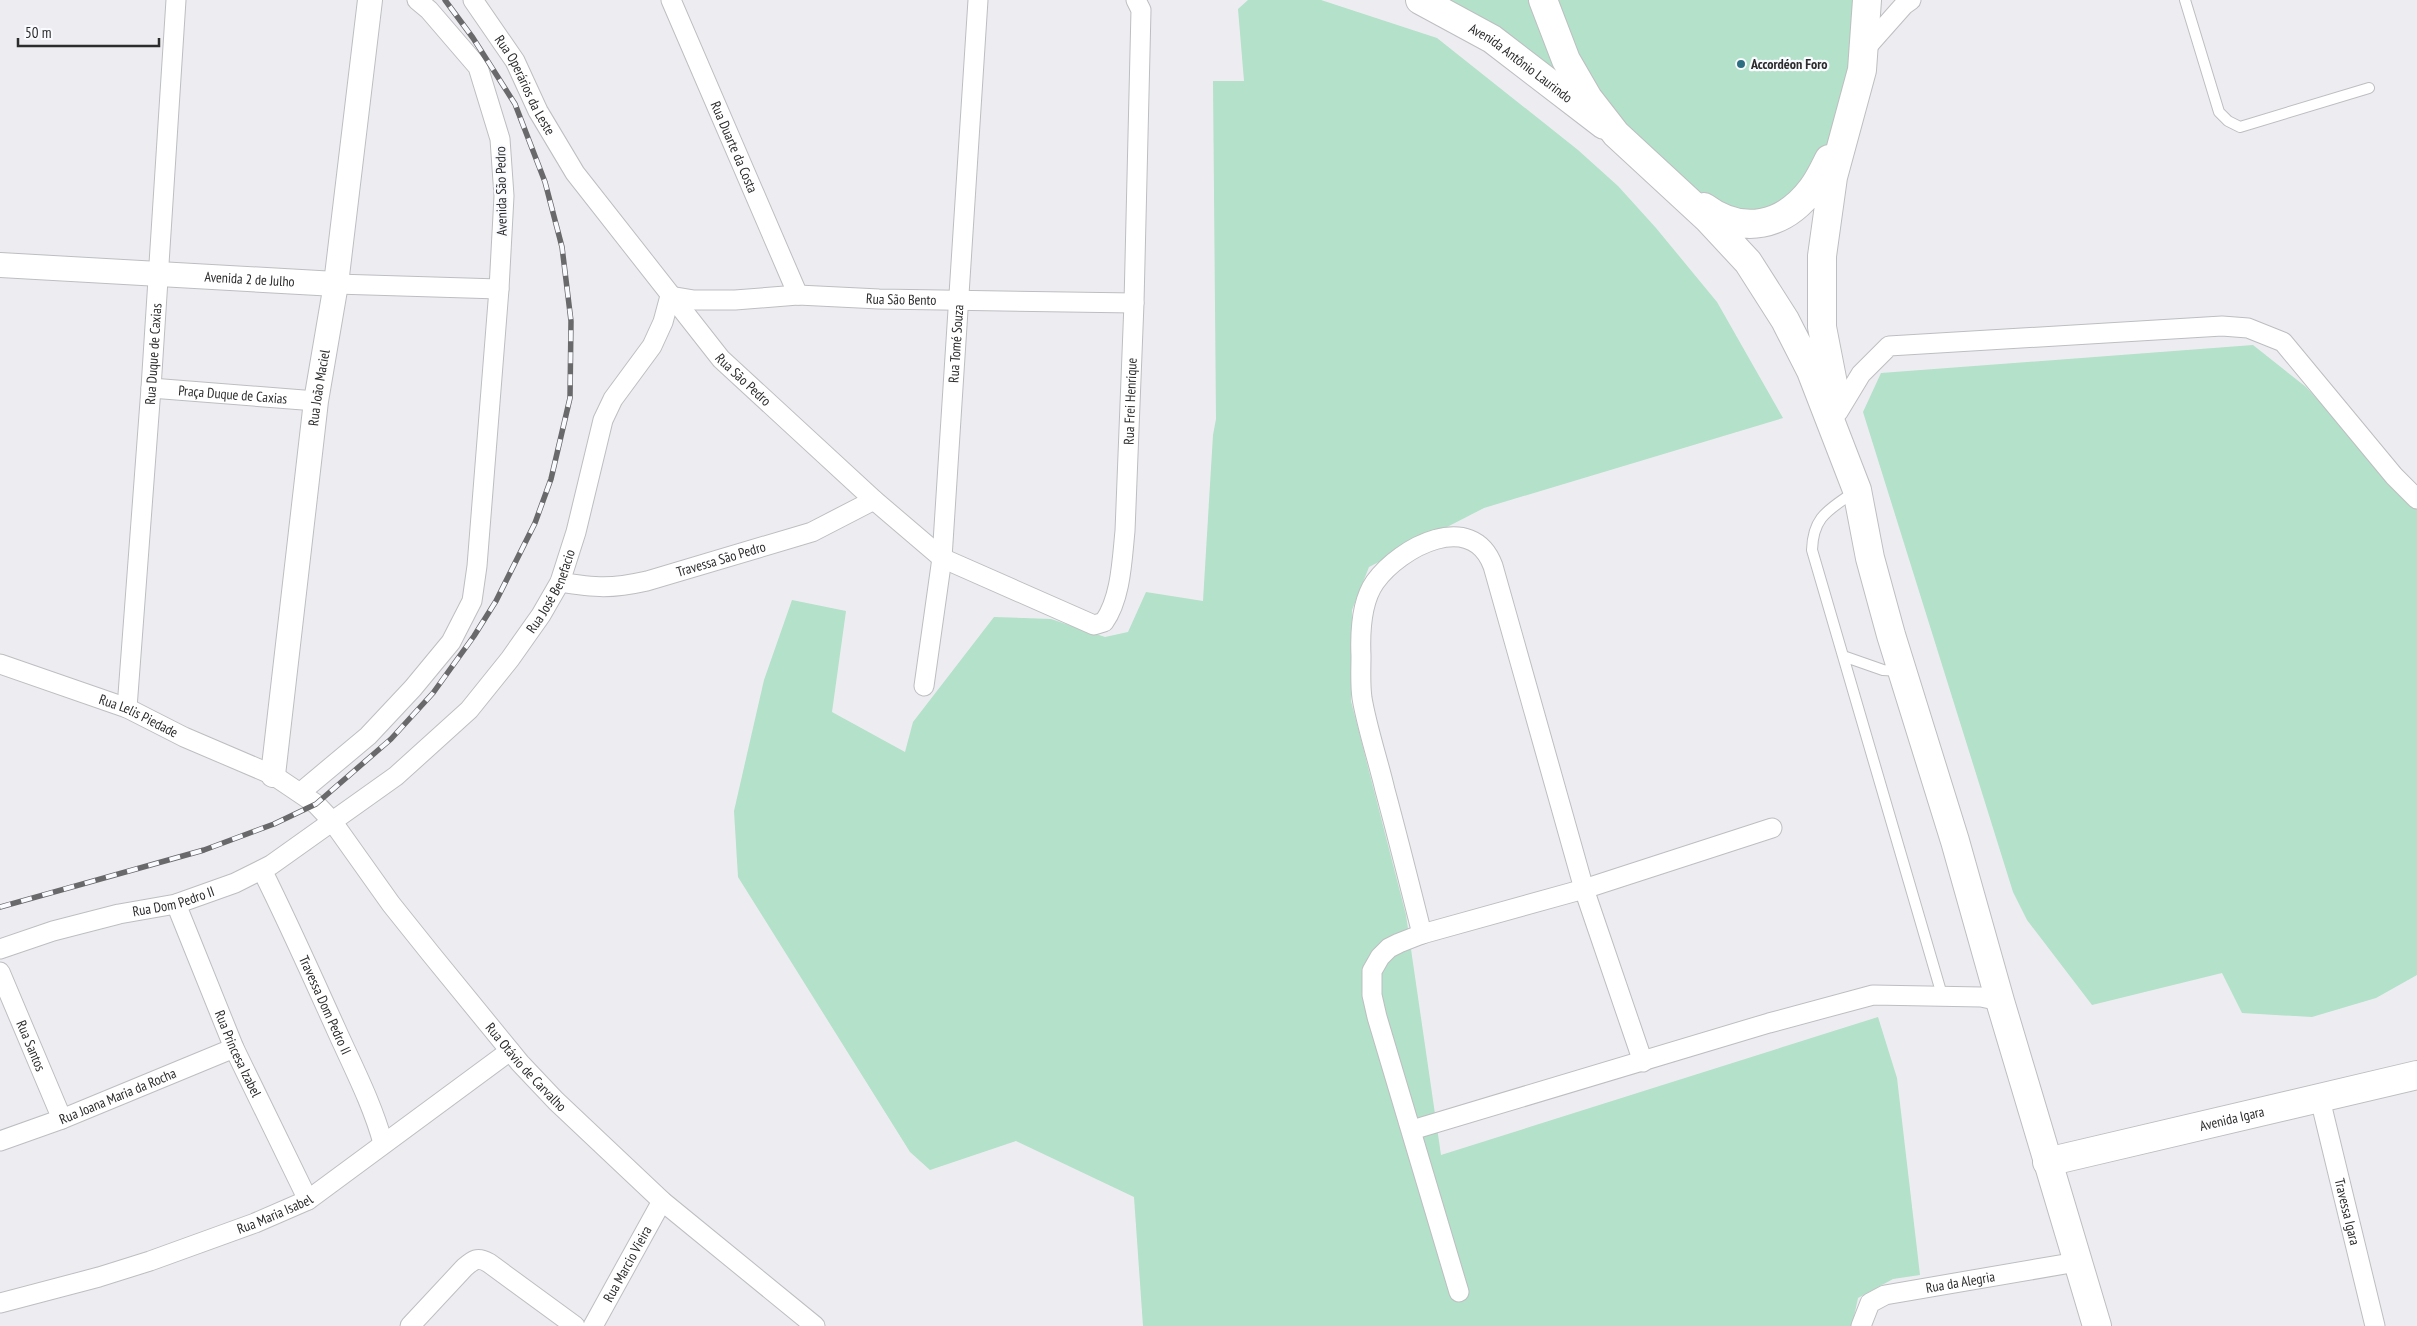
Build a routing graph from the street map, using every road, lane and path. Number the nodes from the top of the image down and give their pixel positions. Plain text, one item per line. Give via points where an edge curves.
1 (176, 0) edge
2 (370, 0) edge
3 (417, 0) edge
4 (473, 0) edge
5 (672, 0) edge
6 (978, 0) edge
7 (1136, 0) edge
8 (1420, 0) edge
9 (1543, 0) edge
10 (1867, 0) edge
11 (1911, 0) edge
12 (2185, 0) edge
13 (1865, 49) junction
14 (2369, 88) dead end
15 (1849, 125) junction
16 (1616, 134) junction
17 (575, 173) joint
18 (1659, 174) junction
19 (0, 265) edge
20 (158, 273) junction
21 (336, 284) junction
22 (499, 289) junction
23 (798, 295) junction
24 (670, 296) junction
25 (958, 301) junction
26 (1134, 303) junction
27 (151, 388) junction
28 (316, 401) junction
29 (1838, 412) junction
30 (1853, 480) junction
31 (2417, 499) edge
32 (874, 500) junction
33 (942, 558) junction
34 (560, 582) junction
35 (1843, 656) junction
36 (0, 664) edge
37 (1903, 671) junction
38 (924, 686) dead end
39 (127, 708) junction
40 (273, 775) junction
41 (301, 792) junction
42 (332, 821) junction
43 (1772, 828) dead end
44 (262, 870) junction
45 (1584, 889) junction
46 (176, 904) junction
47 (1422, 934) junction
48 (0, 949) edge
49 (0, 972) edge
50 (1942, 995) junction
51 (2000, 1001) junction
52 (234, 1048) junction
53 (510, 1051) junction
54 (1643, 1062) junction
55 (2417, 1075) edge
56 (2320, 1099) junction
57 (62, 1119) junction
58 (1412, 1130) junction
59 (0, 1141) edge
60 (384, 1142) junction
61 (2047, 1162) junction
62 (308, 1200) junction
63 (662, 1201) junction
64 (2076, 1262) junction
65 (1459, 1292) dead end
66 (0, 1303) edge
67 (410, 1326) edge
68 (575, 1326) edge
69 (593, 1326) edge
70 (815, 1326) edge
71 (1861, 1326) edge
72 (2096, 1326) edge
73 (2375, 1326) edge

1 - 20 street, Rua Duque de Caxias
2 - 21 street, Rua João Maciel
3 - 22 street, Avenida São Pedro via 478,67 500,139 504,196
4 - 17 street, Rua Operários da Leste via 515,60 538,111
5 - 23 street, Rua Duarte da Costa
6 - 25 street, Rua Tomé Souza
7 - 26 street, Rua Frei Henrique via 1140,10
8 - 16 main road, Avenida Antônio Laurindo via 1492,38
9 - 16 main road via 1566,60 1588,98
10 - 13 main road
11 - 13 street
12 - 14 lane via 2219,112 2240,127
13 - 15 main road
15 - 18 main road via 1814,188 1779,220 1755,224 1734,222 1712,213
15 - 29 main road via 1833,177 1822,256 1822,327
16 - 18 main road
17 - 24 street, Rua São Pedro
18 - 30 main road via 1708,219 1753,270 1785,320 1811,371
19 - 20 street, Avenida 2 de Julho
20 - 21 street, Avenida 2 de Julho
20 - 27 street, Rua Duque de Caxias
21 - 22 street, Avenida 2 de Julho
21 - 28 street, Rua João Maciel
22 - 41 street via 472,601 451,642 413,688 368,736
23 - 24 street, Rua São Bento via 735,300 694,300
23 - 25 street, Rua São Bento
24 - 32 street, Rua São Pedro via 721,360
24 - 34 street, Rua José Benefacio via 652,346 613,399 603,420 576,532
25 - 26 street, Rua São Bento
25 - 33 street, Rua Tomé Souza
26 - 33 street, Rua Frei Henrique via 1125,531 1116,593 1104,622 1094,625 1078,619
27 - 28 street, Praça Duque de Caxias
27 - 39 street, Rua Duque de Caxias
28 - 40 street, Rua João Maciel
29 - 30 main road
29 - 31 street via 1861,374 1889,346 2222,326 2248,328 2283,342 2394,476
30 - 35 lane via 1823,514 1812,532 1812,550
30 - 37 main road via 1870,558
32 - 33 street, Rua São Pedro
32 - 34 street, Travessa São Pedro via 812,532 647,581 597,588
33 - 38 street, Rua Tomé Souza
34 - 42 street, Rua José Benefacio via 510,659 469,710 396,776
35 - 37 lane via 1883,670
35 - 50 lane
36 - 39 street, Rua Lelis Piedade
37 - 51 main road
39 - 40 street, Rua Lelis Piedade via 184,737
40 - 41 street, Rua Otávio de Carvalho
41 - 42 street, Rua Otávio de Carvalho
42 - 44 street, Rua Dom Pedro II
42 - 53 street, Rua Otávio de Carvalho via 391,904
43 - 45 street
44 - 46 street, Rua Dom Pedro II
44 - 60 street, Travessa Dom Pedro II via 359,1078
45 - 47 street
45 - 47 street via 1490,557 1478,542 1469,538 1457,535 1444,538 1402,556 1387,568 1374,583 1362,620 1362,697
45 - 54 street
46 - 48 street, Rua Dom Pedro II via 119,914
46 - 52 street, Rua Princesa Izabel
47 - 58 street via 1389,948 1372,971 1372,995 1377,1016
49 - 57 street, Rua Santos
50 - 51 street
50 - 54 street via 1873,994
51 - 61 main road
52 - 57 street, Rua Joana Maria da Rocha
52 - 62 street, Rua Princesa Izabel
53 - 60 street, Rua Maria Isabel
53 - 63 street, Rua Otávio de Carvalho via 556,1101
54 - 58 street
55 - 56 main road, Avenida Igara
56 - 61 main road, Avenida Igara
56 - 73 street, Travessa Igara
57 - 59 street, Rua Joana Maria da Rocha
58 - 65 street
60 - 62 street, Rua Maria Isabel via 345,1175
61 - 64 main road
62 - 66 street, Rua Maria Isabel via 150,1261
63 - 69 street, Rua Marcio Vieira
63 - 70 street, Rua Otávio de Carvalho
64 - 71 street, Rua da Alegria via 1885,1295 1870,1303
64 - 72 main road
67 - 68 street via 464,1268 478,1258

